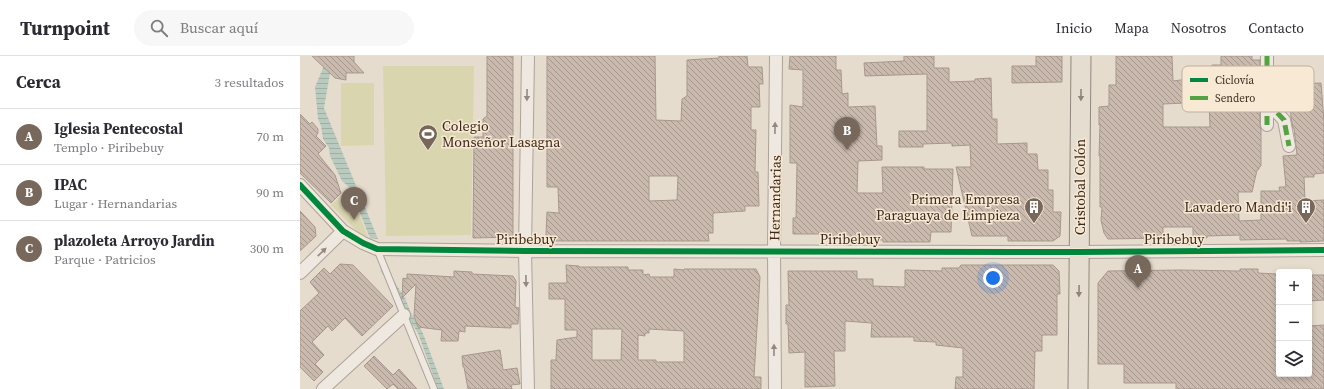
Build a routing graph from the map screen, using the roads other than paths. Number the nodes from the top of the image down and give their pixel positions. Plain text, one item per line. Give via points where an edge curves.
1 (528, 56) edge
2 (776, 56) edge
3 (1081, 56) edge
4 (1267, 112) edge
5 (1276, 112) edge
6 (1268, 125) dead end
7 (1289, 146) dead end
8 (300, 186) edge
9 (343, 231) junction
10 (377, 249) junction
11 (1324, 250) edge
12 (525, 251) junction
13 (774, 251) junction
14 (1079, 252) junction
15 (300, 273) edge
16 (404, 315) junction
17 (323, 389) edge
18 (434, 389) edge
19 (528, 389) edge
20 (774, 389) edge
21 (1078, 389) edge

1 -> 12 street
13 -> 2 street, Hernandarias
3 -> 14 main road, Cristobal Colón
4 - 6 street
5 - 7 street via 1284,120
8 - 9 street
9 - 10 street
15 -> 9 street
10 - 12 street, Piribebuy
10 - 16 lane
11 - 14 street, Piribebuy
12 - 13 street, Piribebuy
12 -> 19 street
13 - 14 street, Piribebuy
20 -> 13 street, Hernandarias
14 -> 21 main road, Cristobal Colón
16 - 17 street
16 - 18 lane

